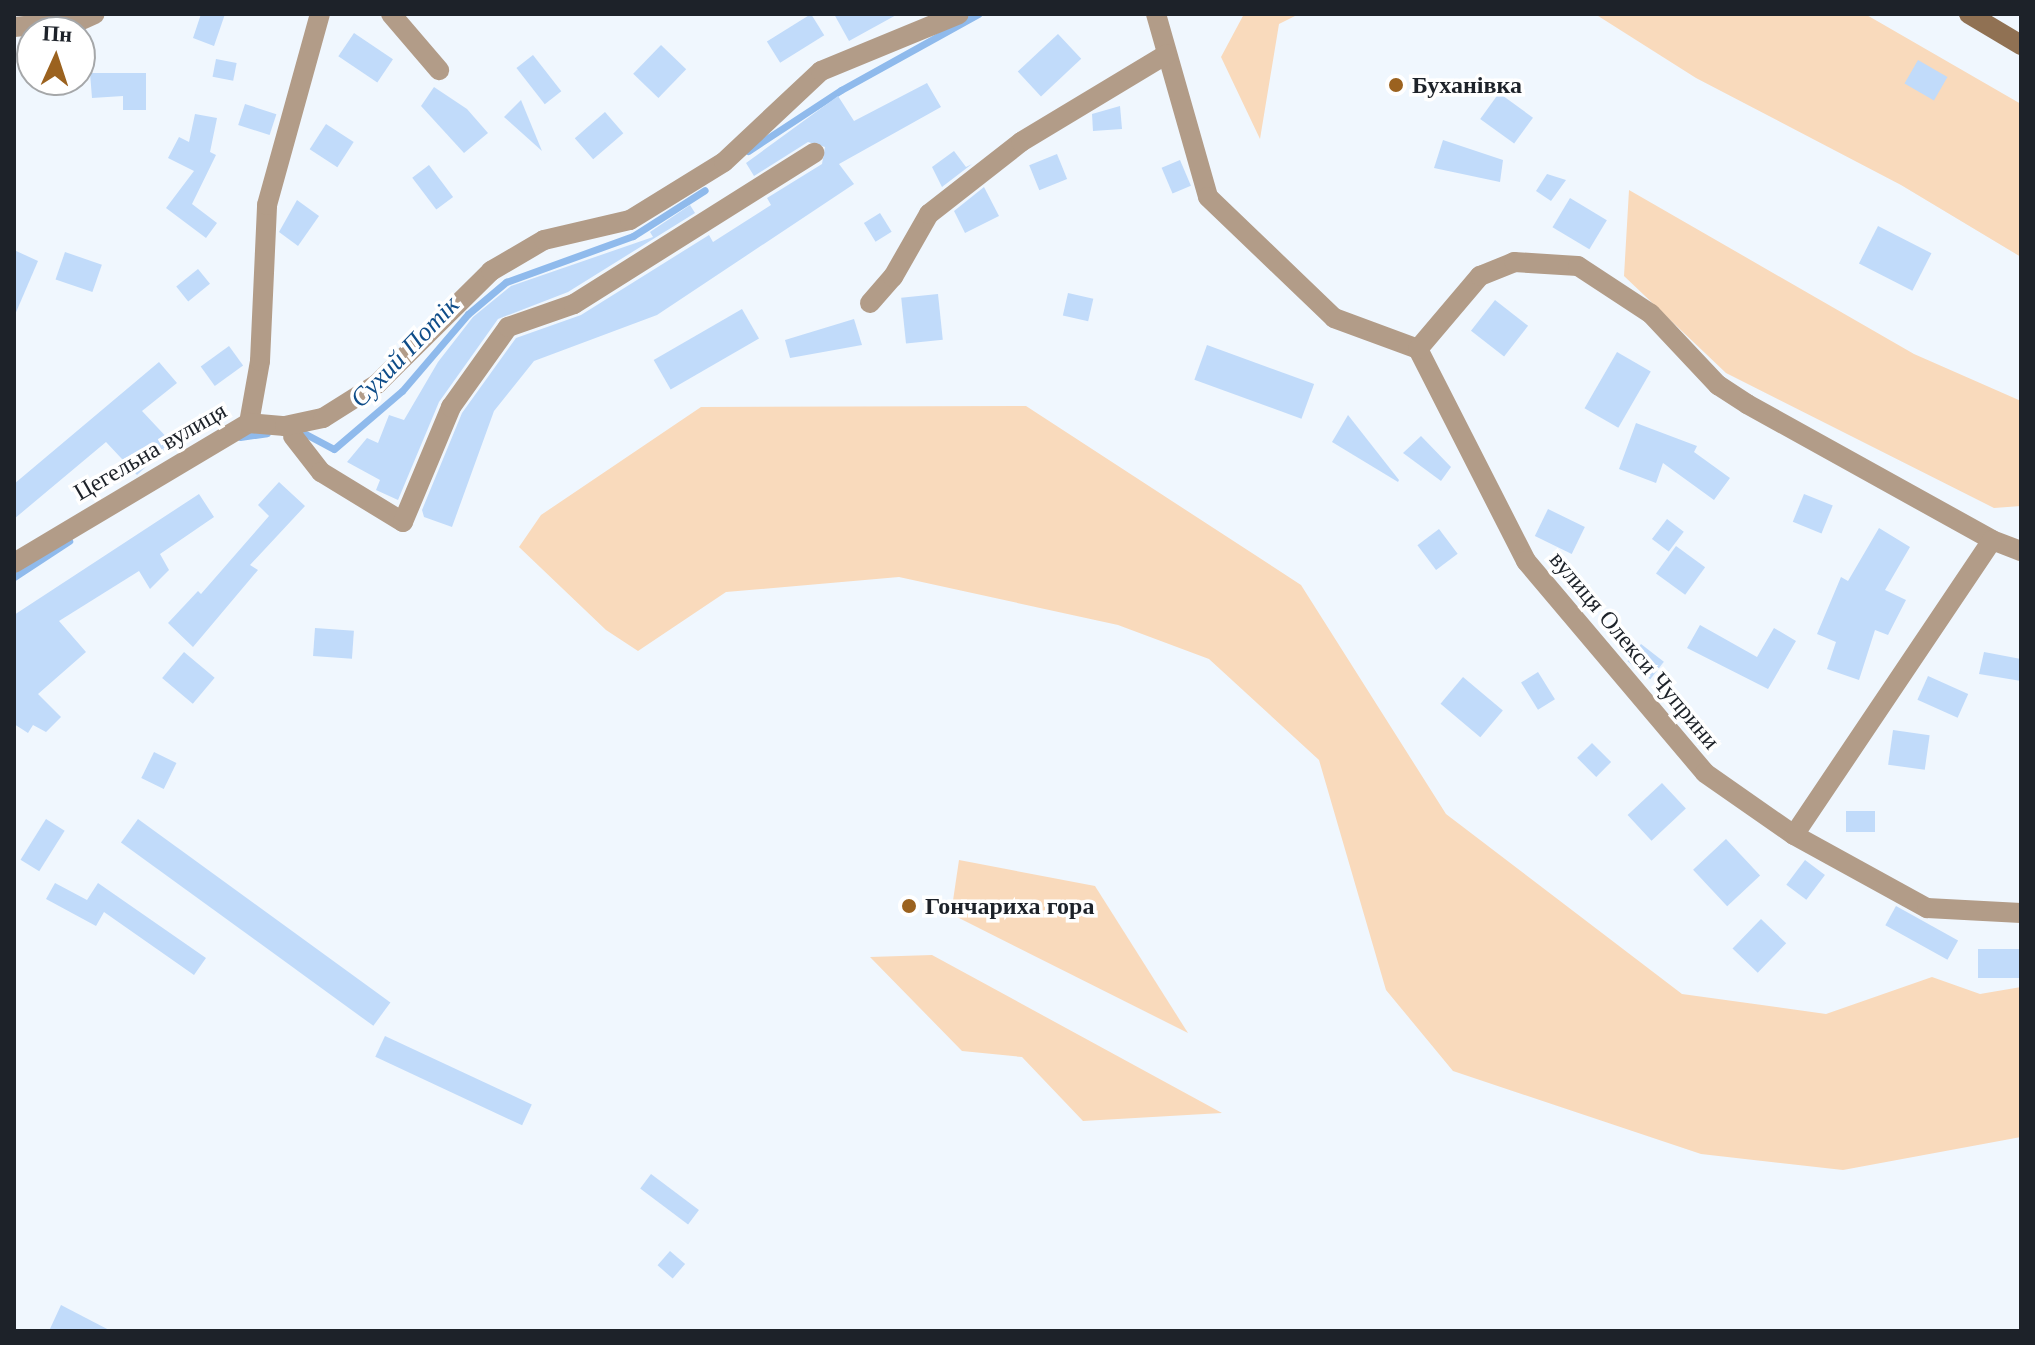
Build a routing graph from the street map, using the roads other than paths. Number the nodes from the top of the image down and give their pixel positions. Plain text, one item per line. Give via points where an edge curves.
1 (95, 14) edge
2 (320, 14) edge
3 (391, 14) edge
4 (959, 14) edge
5 (1156, 14) edge
6 (1969, 14) edge
7 (14, 27) edge
8 (2021, 45) edge
9 (1167, 54) junction
10 (439, 70) dead end
11 (814, 153) dead end
12 (870, 303) dead end
13 (1418, 349) junction
14 (249, 423) junction
15 (293, 436) dead end
16 (1992, 540) junction
17 (2021, 551) edge
18 (14, 563) edge
19 (1794, 835) junction
20 (2021, 913) edge

1 - 7 street via 79,21
2 - 14 street via 267,205 260,361
3 - 10 street
4 - 14 street, Цегельна вулиця via 821,71 724,162 630,220 544,240 491,271 377,384 323,418 285,426
5 - 9 street
6 - 8 street
9 - 12 street via 1021,142 929,214 893,277
9 - 13 street via 1208,197 1334,318
11 - 15 street via 574,304 508,327 451,407 403,522 321,472
13 - 16 street via 1480,276 1514,262 1578,266 1651,314 1718,385
13 - 19 street, вулиця Олекси Чуприни via 1526,561 1705,773
14 - 18 street, Цегельна вулиця
16 - 17 street
16 - 19 street
19 - 20 street, вулиця Олекси Чуприни via 1927,908

